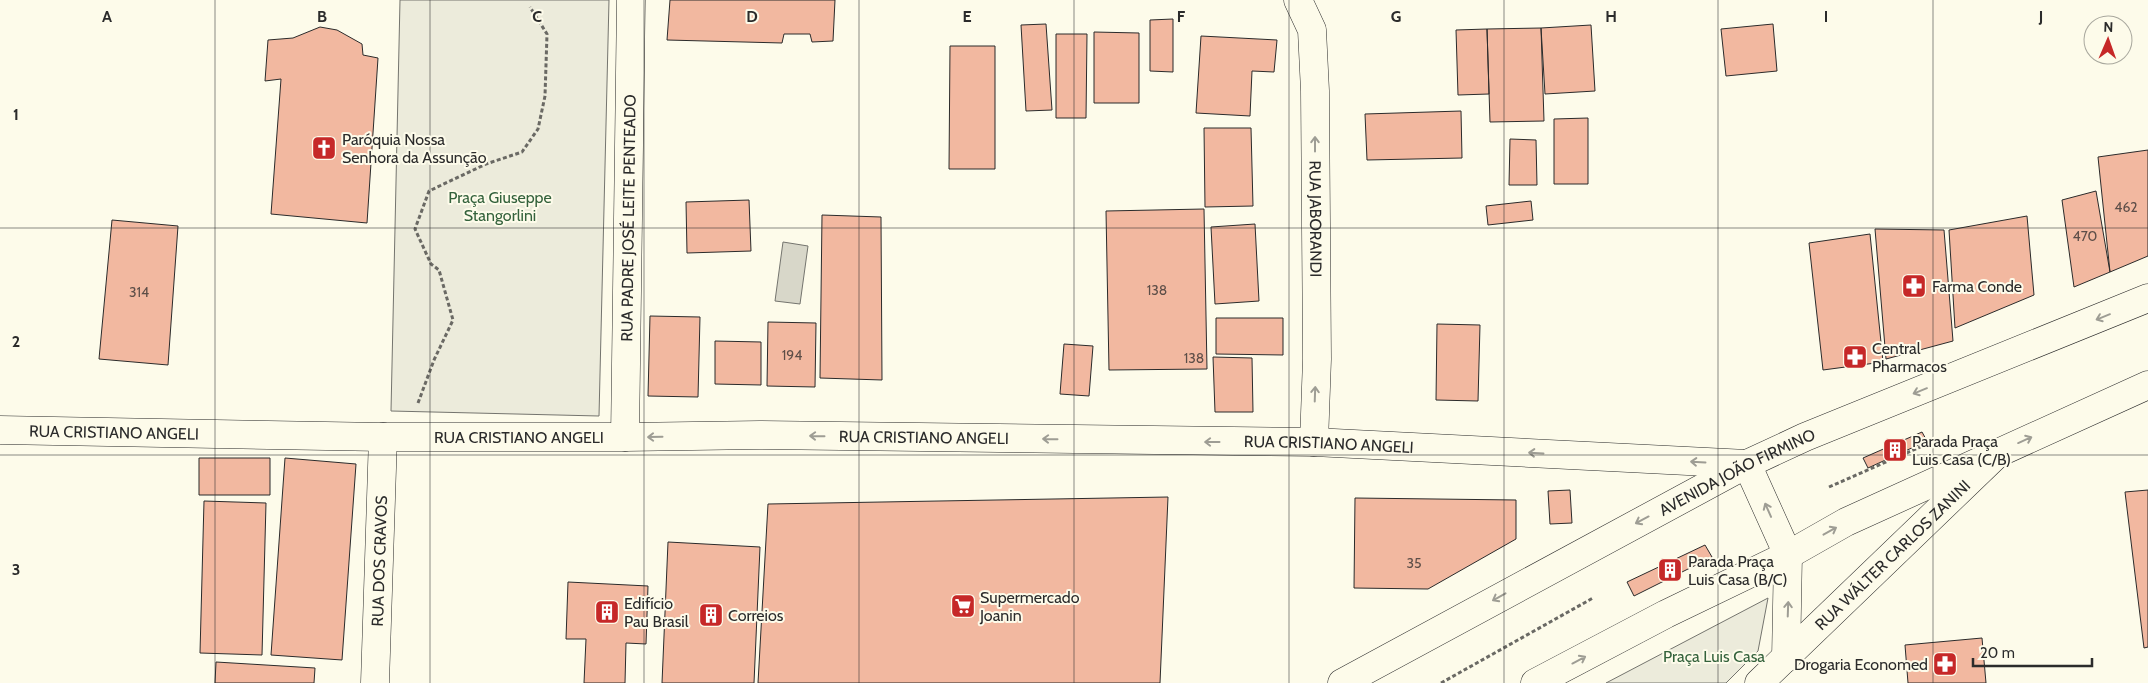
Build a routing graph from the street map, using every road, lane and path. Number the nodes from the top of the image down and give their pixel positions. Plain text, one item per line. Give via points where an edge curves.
1 (631, 0) edge
2 (1298, 0) edge
3 (530, 7) dead end
4 (2148, 298) edge
5 (2148, 385) edge
6 (417, 406) dead end
7 (0, 430) edge
8 (383, 437) junction
9 (625, 437) junction
10 (1314, 442) junction
11 (1999, 452) junction
12 (1747, 464) junction
13 (1788, 555) junction
14 (1593, 598) dead end
15 (1786, 658) junction
16 (374, 683) edge
17 (1342, 683) edge
18 (1440, 683) edge
19 (1535, 683) edge
20 (1759, 683) edge

1 - 9 street, RUA PADRE JOSÉ LEITE PENTEADO
10 -> 2 street, RUA JABORANDI via 1315,91 1312,30
3 - 6 path via 547,34 545,96 538,129 522,152 486,164 429,191 415,229 431,264 439,270 453,320
4 -> 12 street, AVENIDA JOÃO FIRMINO via 1804,437
11 -> 5 street
7 - 8 street, RUA CRISTIANO ANGELI
8 - 9 street, RUA CRISTIANO ANGELI
8 - 16 street, RUA DOS CRAVOS
10 -> 9 street, RUA CRISTIANO ANGELI via 760,435
12 -> 10 street, RUA CRISTIANO ANGELI
13 -> 11 street via 1846,522
11 - 15 street, RUA WÁLTER CARLOS ZANINI
13 -> 12 street
12 -> 17 street, AVENIDA JOÃO FIRMINO
15 -> 13 street, RUA WÁLTER CARLOS ZANINI
19 -> 13 street
14 - 18 path
15 - 20 street, RUA WÁLTER CARLOS ZANINI

